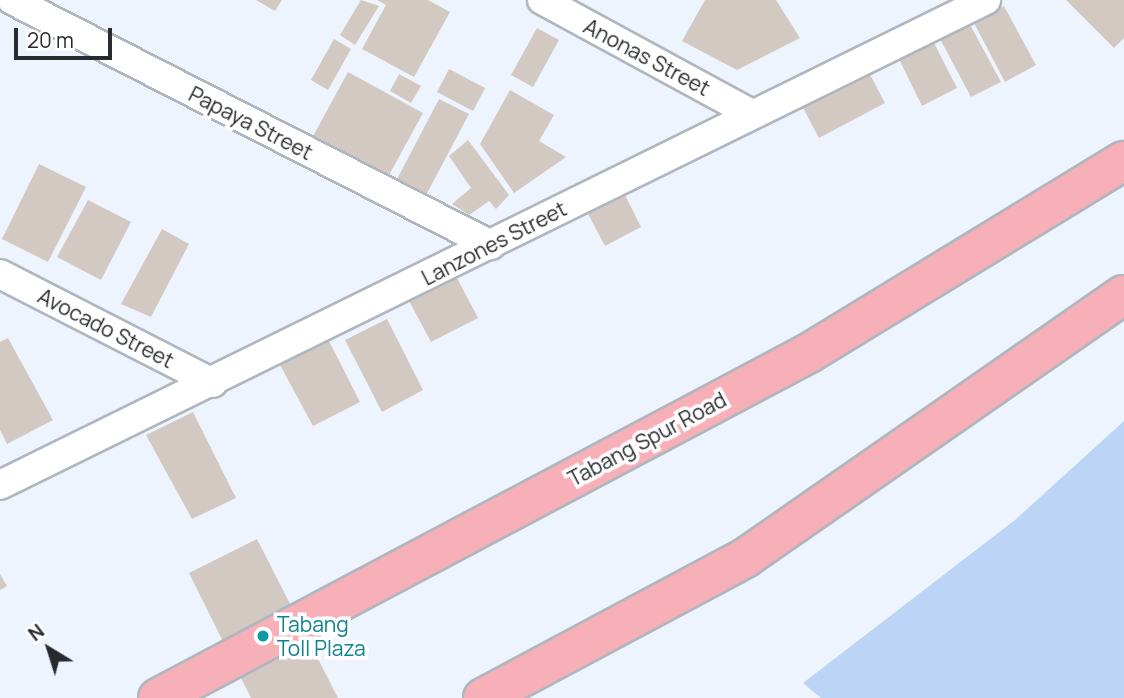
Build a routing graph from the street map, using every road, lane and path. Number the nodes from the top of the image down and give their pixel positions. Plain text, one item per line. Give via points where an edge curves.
1 (12, 0) edge
2 (542, 0) edge
3 (986, 0) edge
4 (752, 114) junction
5 (1124, 161) edge
6 (491, 245) junction
7 (0, 274) edge
8 (1124, 295) edge
9 (213, 383) junction
10 (0, 485) edge
11 (158, 698) edge
12 (483, 698) edge

1 - 6 street, Papaya Street
2 - 4 street, Anonas Street
3 - 4 street, Lanzones Street
4 - 6 street, Lanzones Street
5 - 11 highway, Tabang Spur Road via 809,353
6 - 9 street, Lanzones Street
7 - 9 street, Avocado Street
8 - 12 highway via 745,558
9 - 10 street, Lanzones Street

